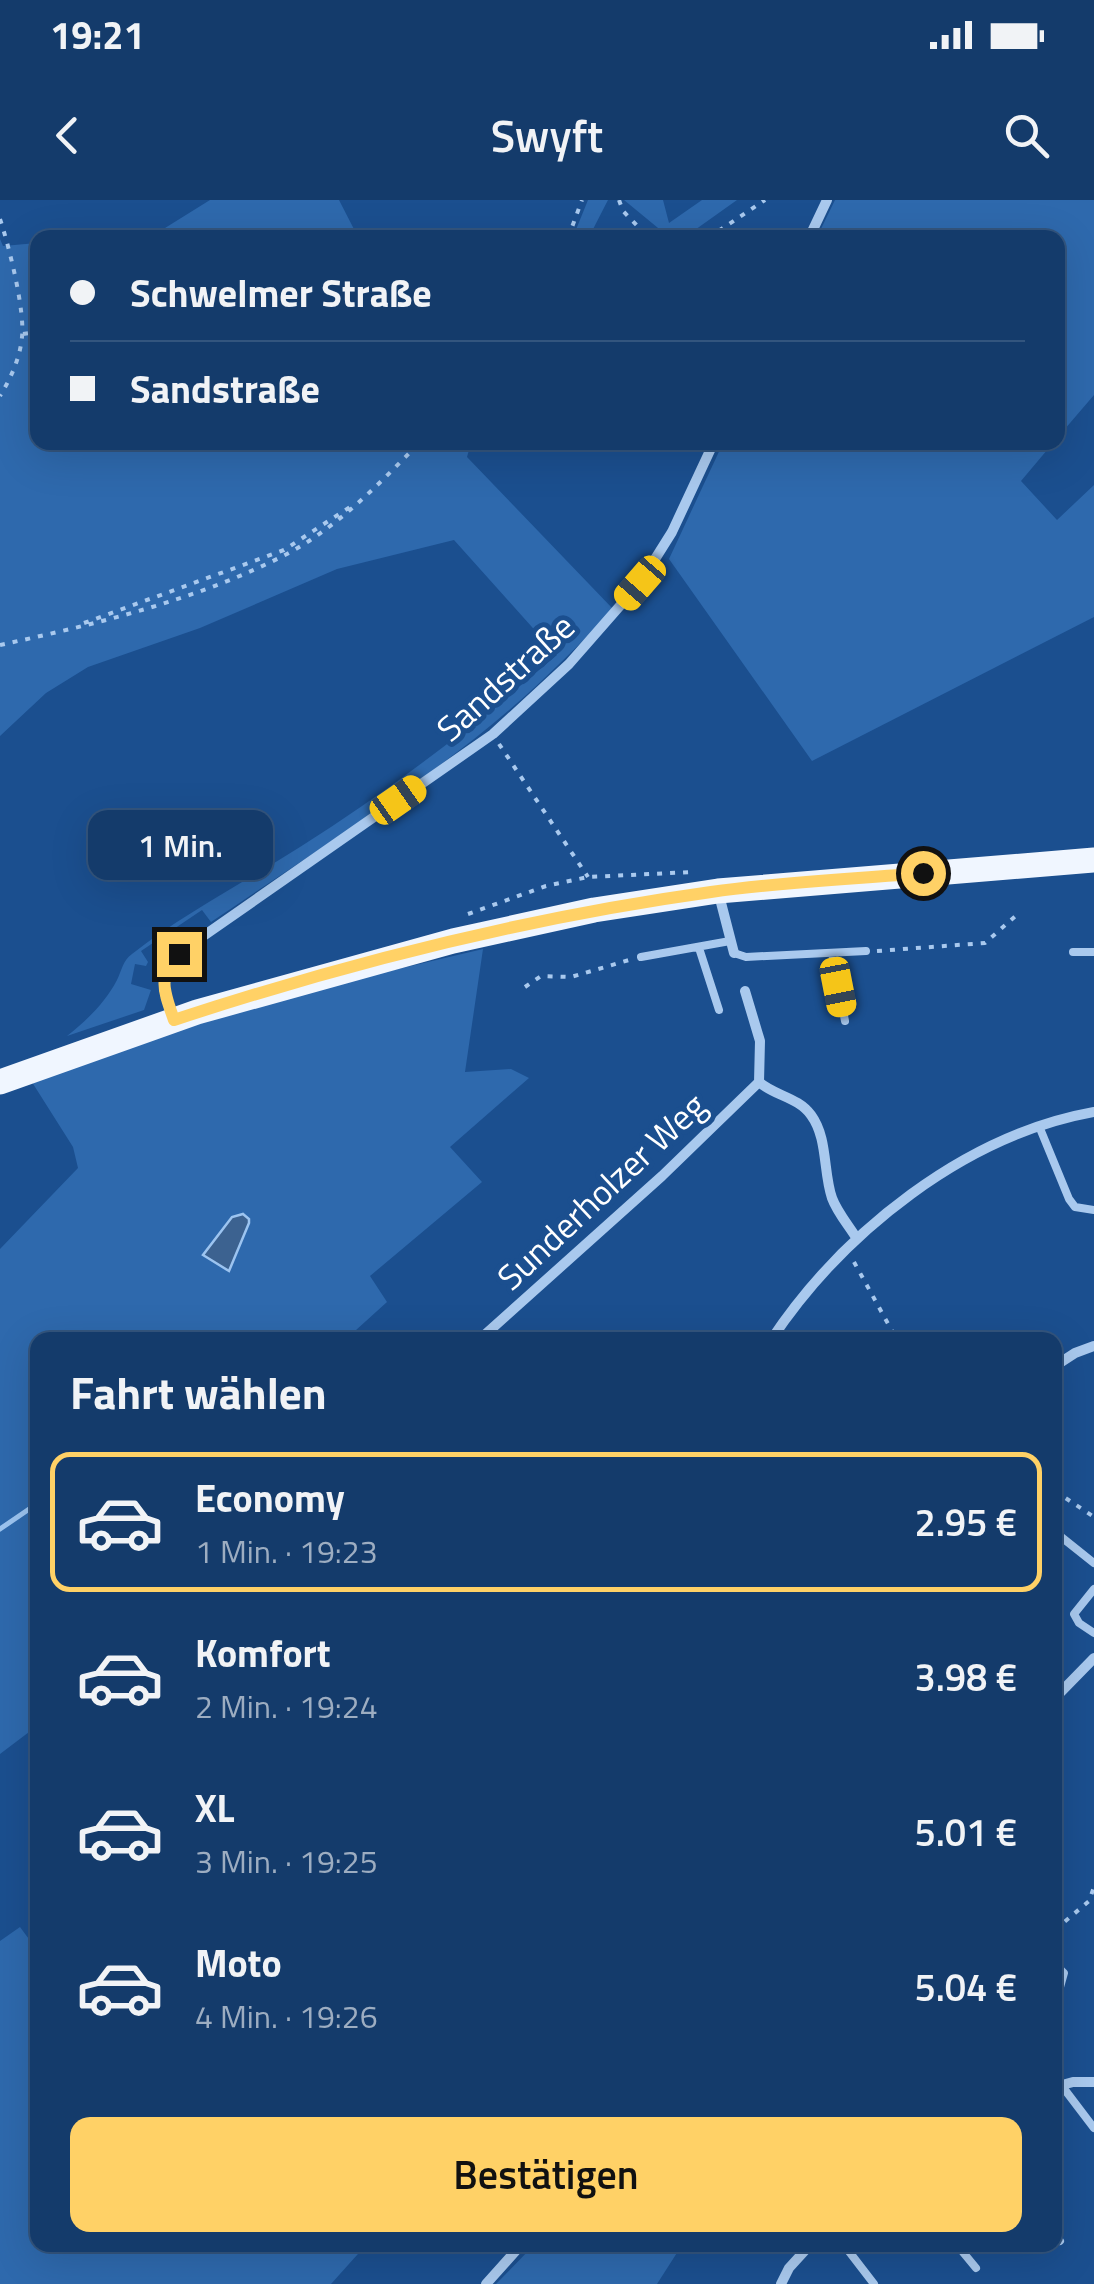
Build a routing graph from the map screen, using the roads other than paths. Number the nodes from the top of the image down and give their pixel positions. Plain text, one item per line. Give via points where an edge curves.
1 (827, 200) edge
2 (813, 230) edge
3 (710, 450) edge
4 (1094, 860) edge
5 (718, 891) junction
6 (732, 947) junction
7 (699, 948) junction
8 (866, 951) road end
9 (1073, 952) dead end
10 (1094, 952) edge
11 (832, 953) junction
12 (641, 957) road end
13 (745, 991) dead end
14 (718, 1010) dead end
15 (174, 1020) junction
16 (845, 1021) dead end
17 (0, 1082) edge
18 (759, 1082) junction
19 (1094, 1112) edge
20 (1039, 1126) junction
21 (1094, 1210) edge
22 (857, 1238) junction
23 (488, 1332) edge
24 (776, 1332) edge
25 (1094, 1346) edge
26 (1062, 1361) edge
27 (1062, 1538) edge
28 (1094, 1563) edge
29 (1094, 1588) edge
30 (1094, 1633) edge
31 (1094, 1658) edge
32 (1062, 1691) edge
33 (1094, 2082) edge
34 (1062, 2086) edge
35 (1062, 2092) edge
36 (1094, 2128) edge
37 (515, 2252) edge
38 (804, 2252) edge
39 (849, 2252) edge
40 (963, 2252) edge
41 (976, 2268) dead end
42 (486, 2284) edge
43 (780, 2284) edge
44 (874, 2284) edge

1 - 2 street
3 - 15 street, Sandstraße via 640,583 570,664 492,734 179,954 166,967 164,984
4 - 5 main road
5 - 6 street
5 - 15 main road via 453,941
6 - 7 lane
6 - 11 lane via 746,957
7 - 12 lane
7 - 14 lane
8 - 11 lane
9 - 10 lane
11 - 16 lane
13 - 18 street via 760,1040
15 - 17 main road
18 - 22 street via 809,1111 833,1200
18 - 23 street, Sunderholzer Weg
19 - 20 street
20 - 21 lane via 1070,1200
20 - 22 street via 947,1168
22 - 24 street
25 - 26 street
27 - 28 lane
29 - 30 lane via 1074,1614
31 - 32 street
33 - 34 street
35 - 36 lane
37 - 42 street
38 - 43 street
39 - 44 lane
40 - 41 lane

